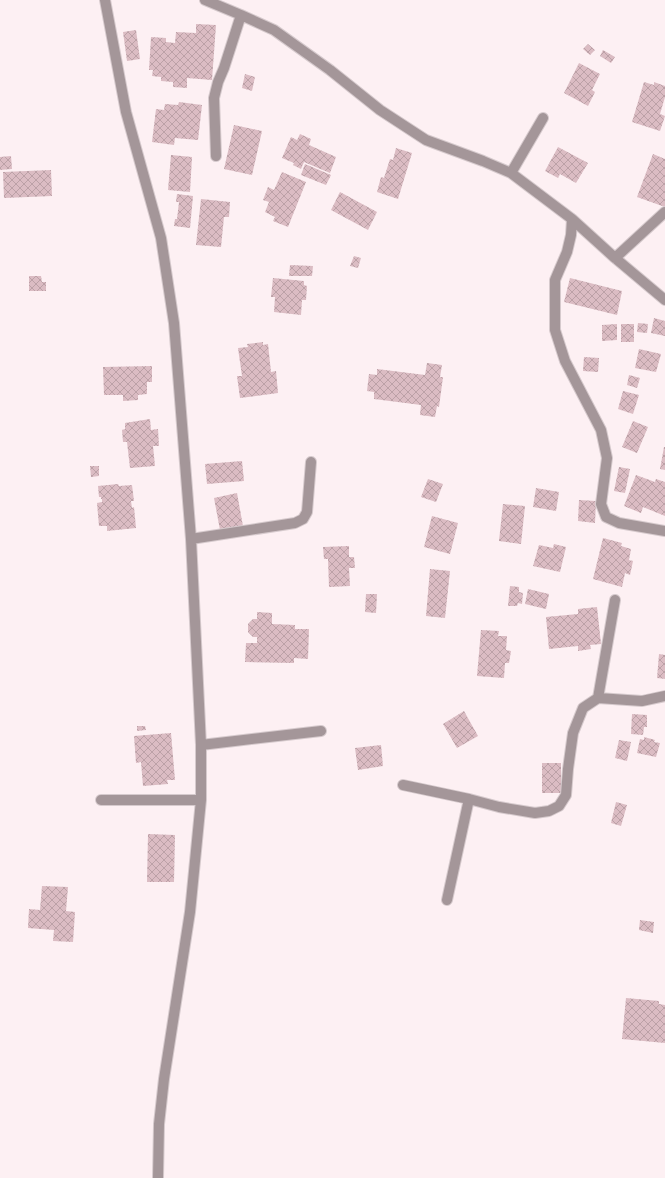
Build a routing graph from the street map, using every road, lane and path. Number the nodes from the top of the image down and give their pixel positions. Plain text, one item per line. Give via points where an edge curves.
1 (105, 0) edge
2 (205, 0) edge
3 (241, 15) junction
4 (543, 118) dead end
5 (216, 156) dead end
6 (511, 173) junction
7 (665, 212) edge
8 (572, 219) junction
9 (615, 258) junction
10 (665, 300) edge
11 (311, 462) dead end
12 (665, 531) edge
13 (191, 539) junction
14 (615, 600) dead end
15 (665, 696) edge
16 (598, 698) junction
17 (321, 731) dead end
18 (201, 745) junction
19 (403, 785) dead end
20 (469, 799) junction
21 (101, 800) dead end
22 (201, 800) junction
23 (447, 900) dead end
24 (158, 1178) edge

1 - 13 street via 126,112 162,245 174,323
2 - 3 street
3 - 5 street via 214,98
3 - 6 street via 274,30 380,110 426,140
4 - 6 street
6 - 8 street
7 - 9 street
8 - 9 street
8 - 12 street via 567,252 555,280 555,330 565,361 602,430 607,458 601,504 606,517 619,523
9 - 10 street
11 - 13 street via 307,512 303,519 295,523
13 - 18 street
14 - 16 street
15 - 16 street via 642,701
16 - 20 street via 583,708 573,733 566,795 559,806 549,811 534,813
17 - 18 street
18 - 22 street
19 - 20 street
20 - 23 street
21 - 22 street
22 - 24 street via 190,912 163,1086

